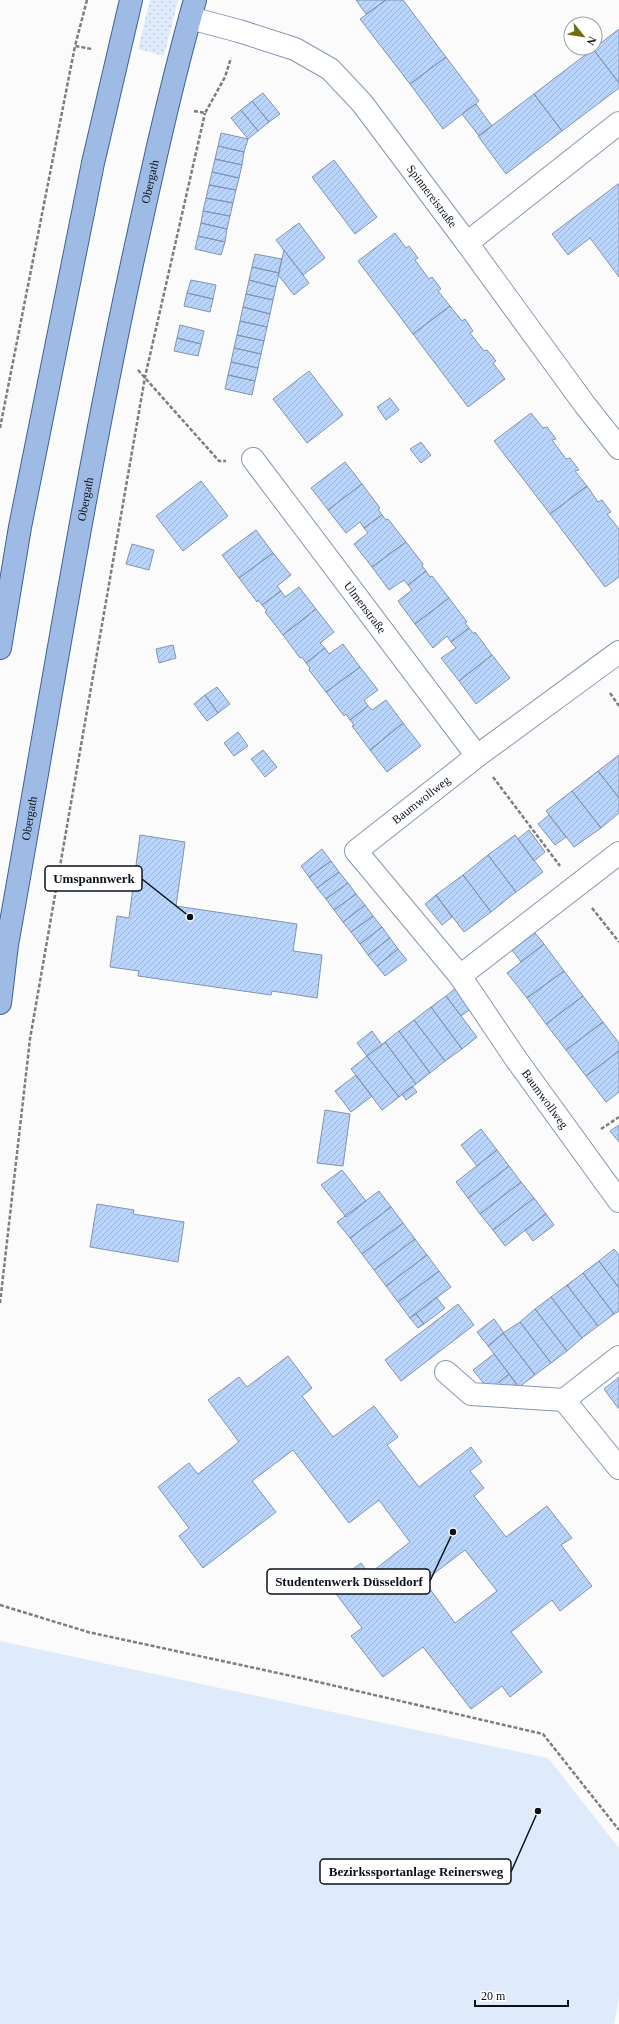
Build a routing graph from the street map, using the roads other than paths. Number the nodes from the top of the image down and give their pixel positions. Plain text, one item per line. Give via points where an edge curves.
1 (131, 0) edge
2 (193, 9) edge
3 (619, 123) edge
4 (467, 243) junction
5 (619, 448) edge
6 (252, 459) road end
7 (0, 648) edge
8 (619, 652) edge
9 (477, 756) junction
10 (619, 853) edge
11 (460, 976) junction
12 (0, 1003) edge
13 (619, 1201) edge
14 (619, 1357) edge
15 (446, 1372) dead end
16 (564, 1400) junction
17 (619, 1468) edge

1 - 7 main road via 93,163 20,527
2 - 4 street, Spinnereistraße via 239,31 295,48 330,69 362,103
2 - 12 main road, Obergath via 151,175 114,345 7,945
3 - 4 street
4 - 5 street, Spinnereistraße
6 - 9 street, Ulmenstraße
8 - 9 street, Baumwollweg
9 - 11 street, Baumwollweg via 356,851
10 - 11 street
11 - 13 street, Baumwollweg via 516,1059
14 - 16 street
15 - 16 street via 471,1394
16 - 17 street

